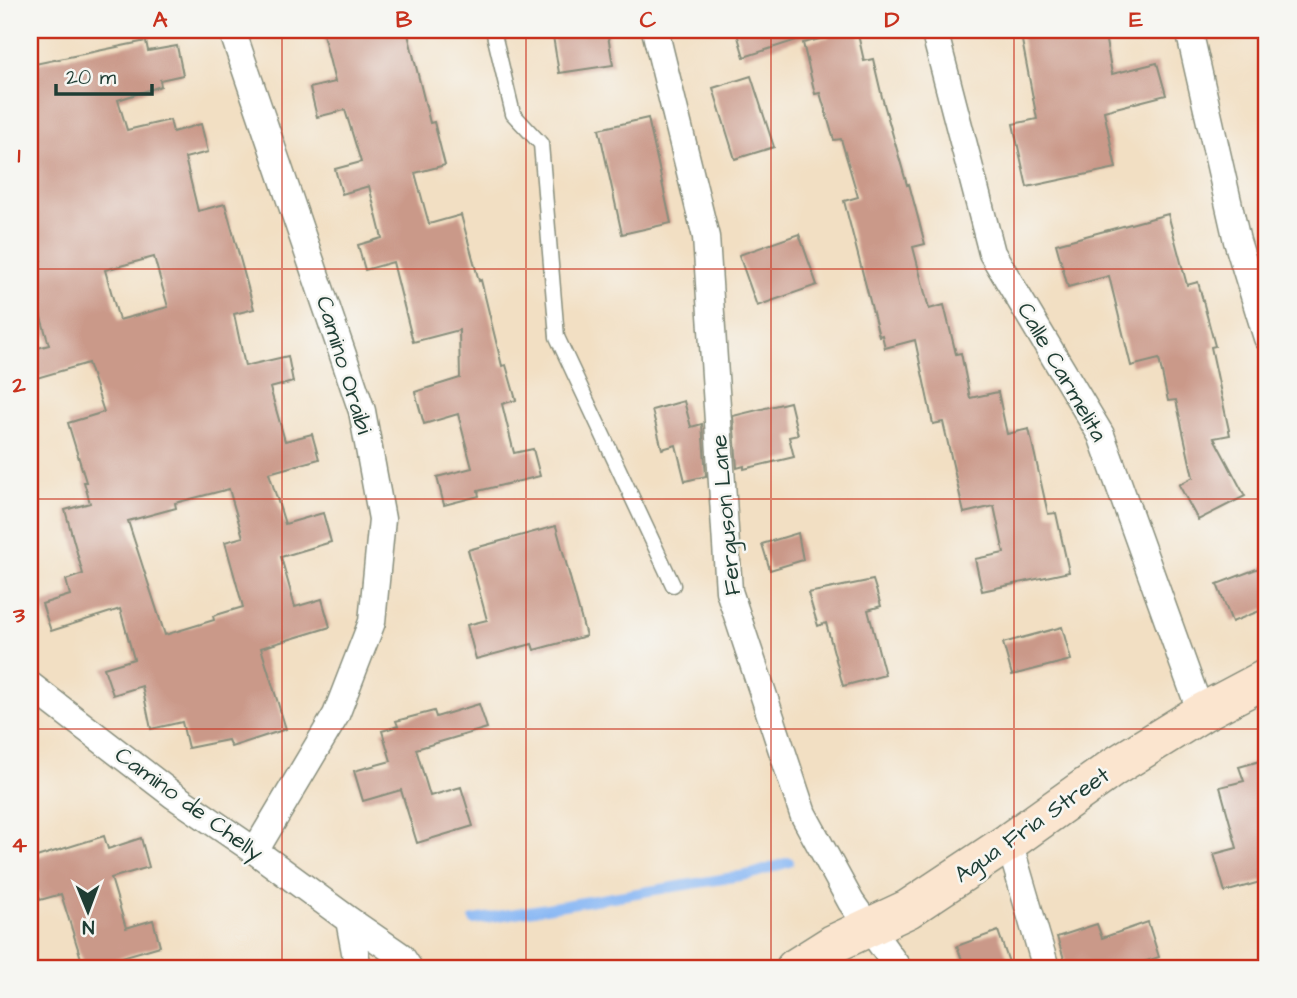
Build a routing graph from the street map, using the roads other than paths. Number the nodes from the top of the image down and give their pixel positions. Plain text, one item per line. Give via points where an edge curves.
1 (232, 30) edge
2 (493, 30) edge
3 (655, 30) edge
4 (934, 30) edge
5 (1189, 30) edge
6 (1267, 338) edge
7 (673, 585) dead end
8 (1267, 678) edge
9 (30, 685) edge
10 (1201, 713) junction
11 (1009, 842) junction
12 (255, 851) junction
13 (349, 920) junction
14 (870, 927) junction
15 (358, 968) edge
16 (410, 968) edge
17 (794, 968) edge
18 (898, 968) edge
19 (1046, 968) edge

1 - 12 street, Camino Oraibi via 362,411 383,519 368,634 336,715
2 - 7 lane via 513,114 541,144 557,337
3 - 14 street, Ferguson Lane via 706,237 729,591 803,814 851,902
4 - 10 street, Calle Carmelita via 992,253 1101,435
5 - 6 street via 1237,241
8 - 10 street, Agua Fria Street
9 - 12 street, Camino de Chelly via 173,795
10 - 11 street, Agua Fria Street via 1114,767
11 - 14 street, Agua Fria Street via 908,909
11 - 19 street
12 - 13 street, Camino de Chelly
13 - 15 street
13 - 16 street, Camino de Chelly via 401,956
14 - 17 street, Agua Fria Street
14 - 18 street, Ferguson Lane

